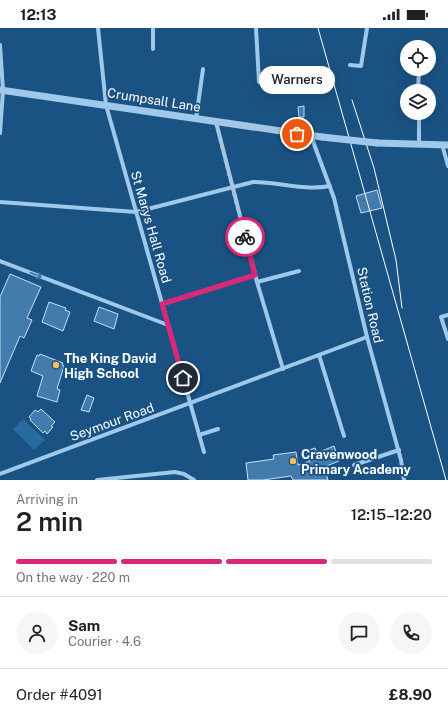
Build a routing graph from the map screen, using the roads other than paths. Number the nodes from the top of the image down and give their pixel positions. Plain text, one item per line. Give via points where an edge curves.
1 (98, 28) edge
2 (153, 28) edge
3 (256, 28) edge
4 (367, 28) edge
5 (0, 45) edge
6 (153, 49) dead end
7 (350, 65) dead end
8 (203, 69) dead end
9 (259, 82) dead end
10 (1, 90) edge
11 (106, 105) junction
12 (196, 119) junction
13 (418, 120) edge
14 (216, 122) junction
15 (0, 134) edge
16 (311, 136) junction
17 (419, 143) junction
18 (445, 144) edge
19 (448, 166) edge
20 (330, 186) junction
21 (232, 187) junction
22 (0, 202) edge
23 (136, 212) junction
24 (0, 261) edge
25 (299, 271) dead end
26 (255, 275) junction
27 (257, 282) junction
28 (162, 304) junction
29 (448, 315) edge
30 (168, 325) junction
31 (367, 338) junction
32 (448, 339) edge
33 (319, 355) junction
34 (283, 369) junction
35 (190, 404) junction
36 (218, 429) dead end
37 (199, 435) junction
38 (344, 436) dead end
39 (399, 450) junction
40 (204, 452) dead end
41 (354, 465) dead end
42 (0, 474) edge
43 (97, 480) edge
44 (194, 480) edge
45 (404, 480) edge

1 - 11 street, St Marys Hall Road
2 - 6 street
3 - 9 street
4 - 7 street via 361,66
5 - 10 street
8 - 12 street
10 - 11 street, Crumpsall Lane
10 - 15 street
11 - 12 street, Crumpsall Lane
11 - 23 street, St Marys Hall Road
12 - 14 street, Crumpsall Lane
13 - 17 street
14 - 16 street, Crumpsall Lane
14 - 21 street
16 - 17 street, Crumpsall Lane, bridge
16 - 20 street, Station Road
17 - 18 street, Crumpsall Lane
18 - 19 street
20 - 21 street via 295,187 253,182
20 - 31 street, Station Road
21 - 23 street
21 - 26 street
22 - 23 street
23 - 28 street, St Marys Hall Road
24 -> 30 street
25 - 27 street
26 - 27 street
26 - 28 street
27 - 34 street
28 - 30 street, St Marys Hall Road
29 - 32 street via 442,317
30 - 35 street, St Marys Hall Road
31 - 33 street, Seymour Road
31 - 39 street, Station Road
33 - 34 street, Seymour Road
33 - 38 street
34 - 35 street, Seymour Road
35 - 37 street, St Marys Hall Road
35 - 42 street, Seymour Road
36 - 37 street
37 - 40 street, St Marys Hall Road
39 - 41 street
39 - 45 street, Station Road
43 - 44 street via 175,472

